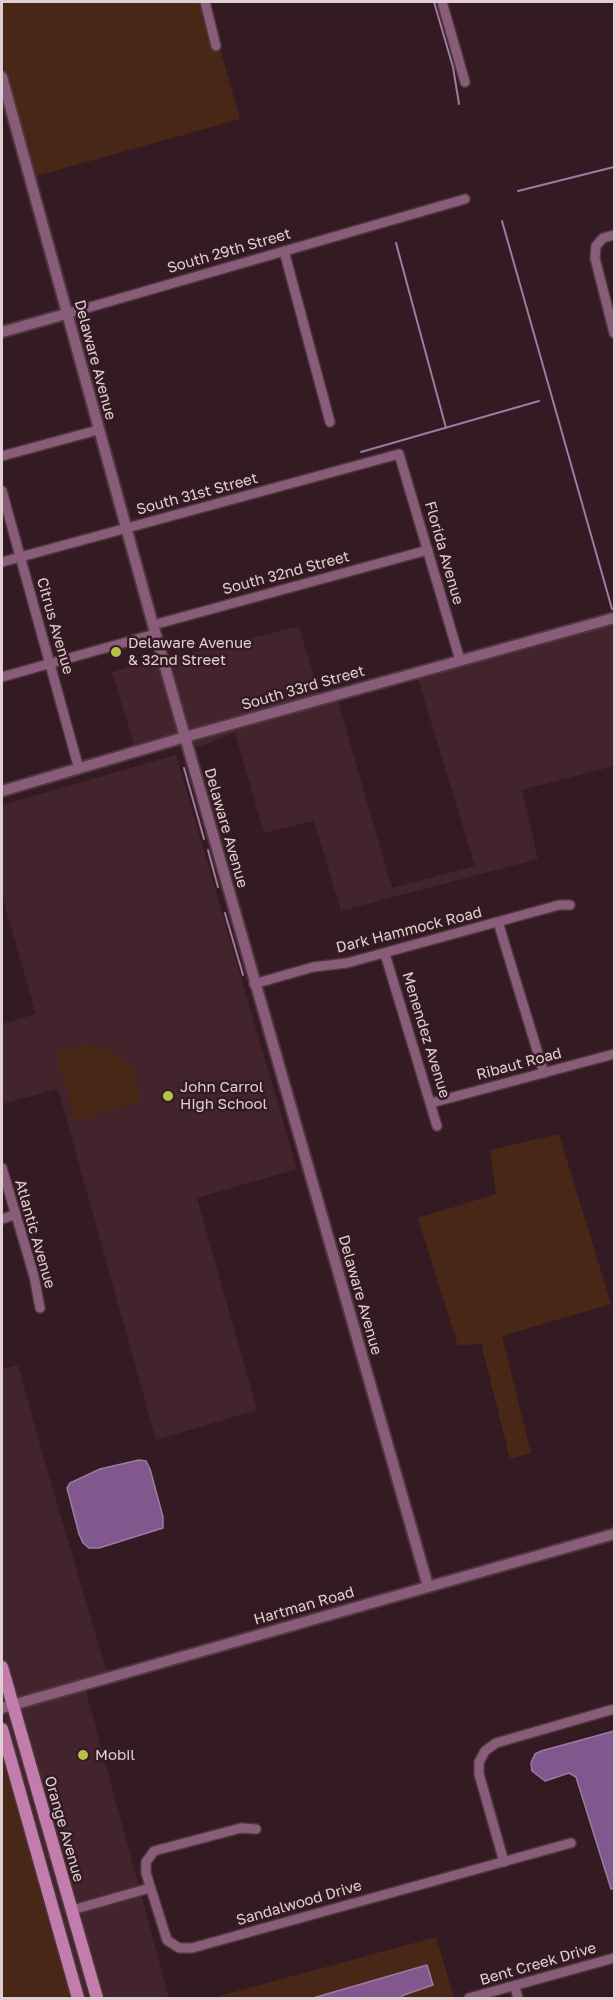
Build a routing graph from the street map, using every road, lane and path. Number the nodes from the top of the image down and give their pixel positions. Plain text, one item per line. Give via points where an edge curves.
1 (205, 2) edge
2 (442, 2) edge
3 (216, 46) dead end
4 (2, 77) edge
5 (465, 82) dead end
6 (5, 100) edge
7 (465, 199) dead end
8 (615, 235) edge
9 (284, 251) junction
10 (66, 314) junction
11 (2, 332) edge
12 (615, 333) edge
13 (330, 422) dead end
14 (98, 430) junction
15 (399, 454) joint
16 (2, 456) edge
17 (2, 491) edge
18 (126, 528) junction
19 (428, 550) junction
20 (20, 557) junction
21 (2, 562) edge
22 (615, 618) edge
23 (154, 629) junction
24 (460, 660) junction
25 (50, 664) junction
26 (2, 677) edge
27 (185, 737) junction
28 (78, 769) junction
29 (2, 791) edge
30 (570, 905) dead end
31 (498, 922) junction
32 (385, 954) junction
33 (254, 984) junction
34 (615, 1054) edge
35 (544, 1073) junction
36 (431, 1103) junction
37 (437, 1126) dead end
38 (2, 1168) edge
39 (14, 1215) junction
40 (2, 1219) edge
41 (40, 1308) dead end
42 (615, 1533) edge
43 (428, 1586) junction
44 (2, 1667) edge
45 (7, 1706) edge
46 (615, 1709) edge
47 (2, 1729) edge
48 (256, 1829) dead end
49 (571, 1843) dead end
50 (504, 1862) junction
51 (150, 1888) junction
52 (72, 1910) junction
53 (63, 1946) junction
54 (615, 1958) edge
55 (515, 1987) junction
56 (78, 1998) edge
57 (83, 1998) edge
58 (97, 1998) edge
59 (470, 1998) edge
60 (518, 1998) edge

1 - 3 street
2 - 5 street
4 - 6 street, Delaware Avenue
6 - 10 street, Delaware Avenue
7 - 9 street, South 29th Street
8 - 12 street via 603,238 596,246 595,258
9 - 10 street, South 29th Street
9 - 13 street
10 - 11 street, South 29th Street
10 - 14 street, Delaware Avenue
14 - 16 street
14 - 18 street, Delaware Avenue
15 - 18 street, South 31st Street
15 - 19 street, Florida Avenue
17 - 20 street, Citrus Avenue
18 - 20 street, South 31st Street
18 - 23 street, Delaware Avenue
19 - 23 street, South 32nd Street
19 - 24 street, Florida Avenue
20 - 21 street, South 31st Street
20 - 25 street, Citrus Avenue
22 - 24 street, South 33rd Street
23 - 25 street, South 32nd Street
23 - 27 street, Delaware Avenue
24 - 27 street, South 33rd Street
25 - 26 street, South 32nd Street
25 - 28 street, Citrus Avenue
27 - 28 street, South 33rd Street
27 - 33 street, Delaware Avenue
28 - 29 street, South 33rd Street
30 - 31 street, Dark Hammock Road
31 - 32 street, Dark Hammock Road
31 - 35 street
32 - 33 street, Dark Hammock Road
32 - 36 street, Menendez Avenue
33 - 43 street, Delaware Avenue
34 - 35 street, Ribaut Road
35 - 36 street, Ribaut Road
36 - 37 street, Menendez Avenue
38 - 39 street, Atlantic Avenue
39 - 40 street
39 - 41 street, Atlantic Avenue
42 - 43 street, Hartman Road
43 - 45 street, Hartman Road
44 - 45 main road, Orange Avenue
45 - 52 main road, Orange Avenue
46 - 50 street via 496,1743 484,1751 479,1774
47 - 53 main road
48 - 51 street via 240,1828 154,1851 147,1862
49 - 50 street, Sandalwood Drive
50 - 51 street, Sandalwood Drive via 192,1948 179,1948 167,1940
51 - 52 street
52 - 58 main road, Orange Avenue
53 - 56 main road
53 - 57 main road via 69,1952
54 - 55 street, Bent Creek Drive
55 - 59 street, Bent Creek Drive
55 - 60 street

